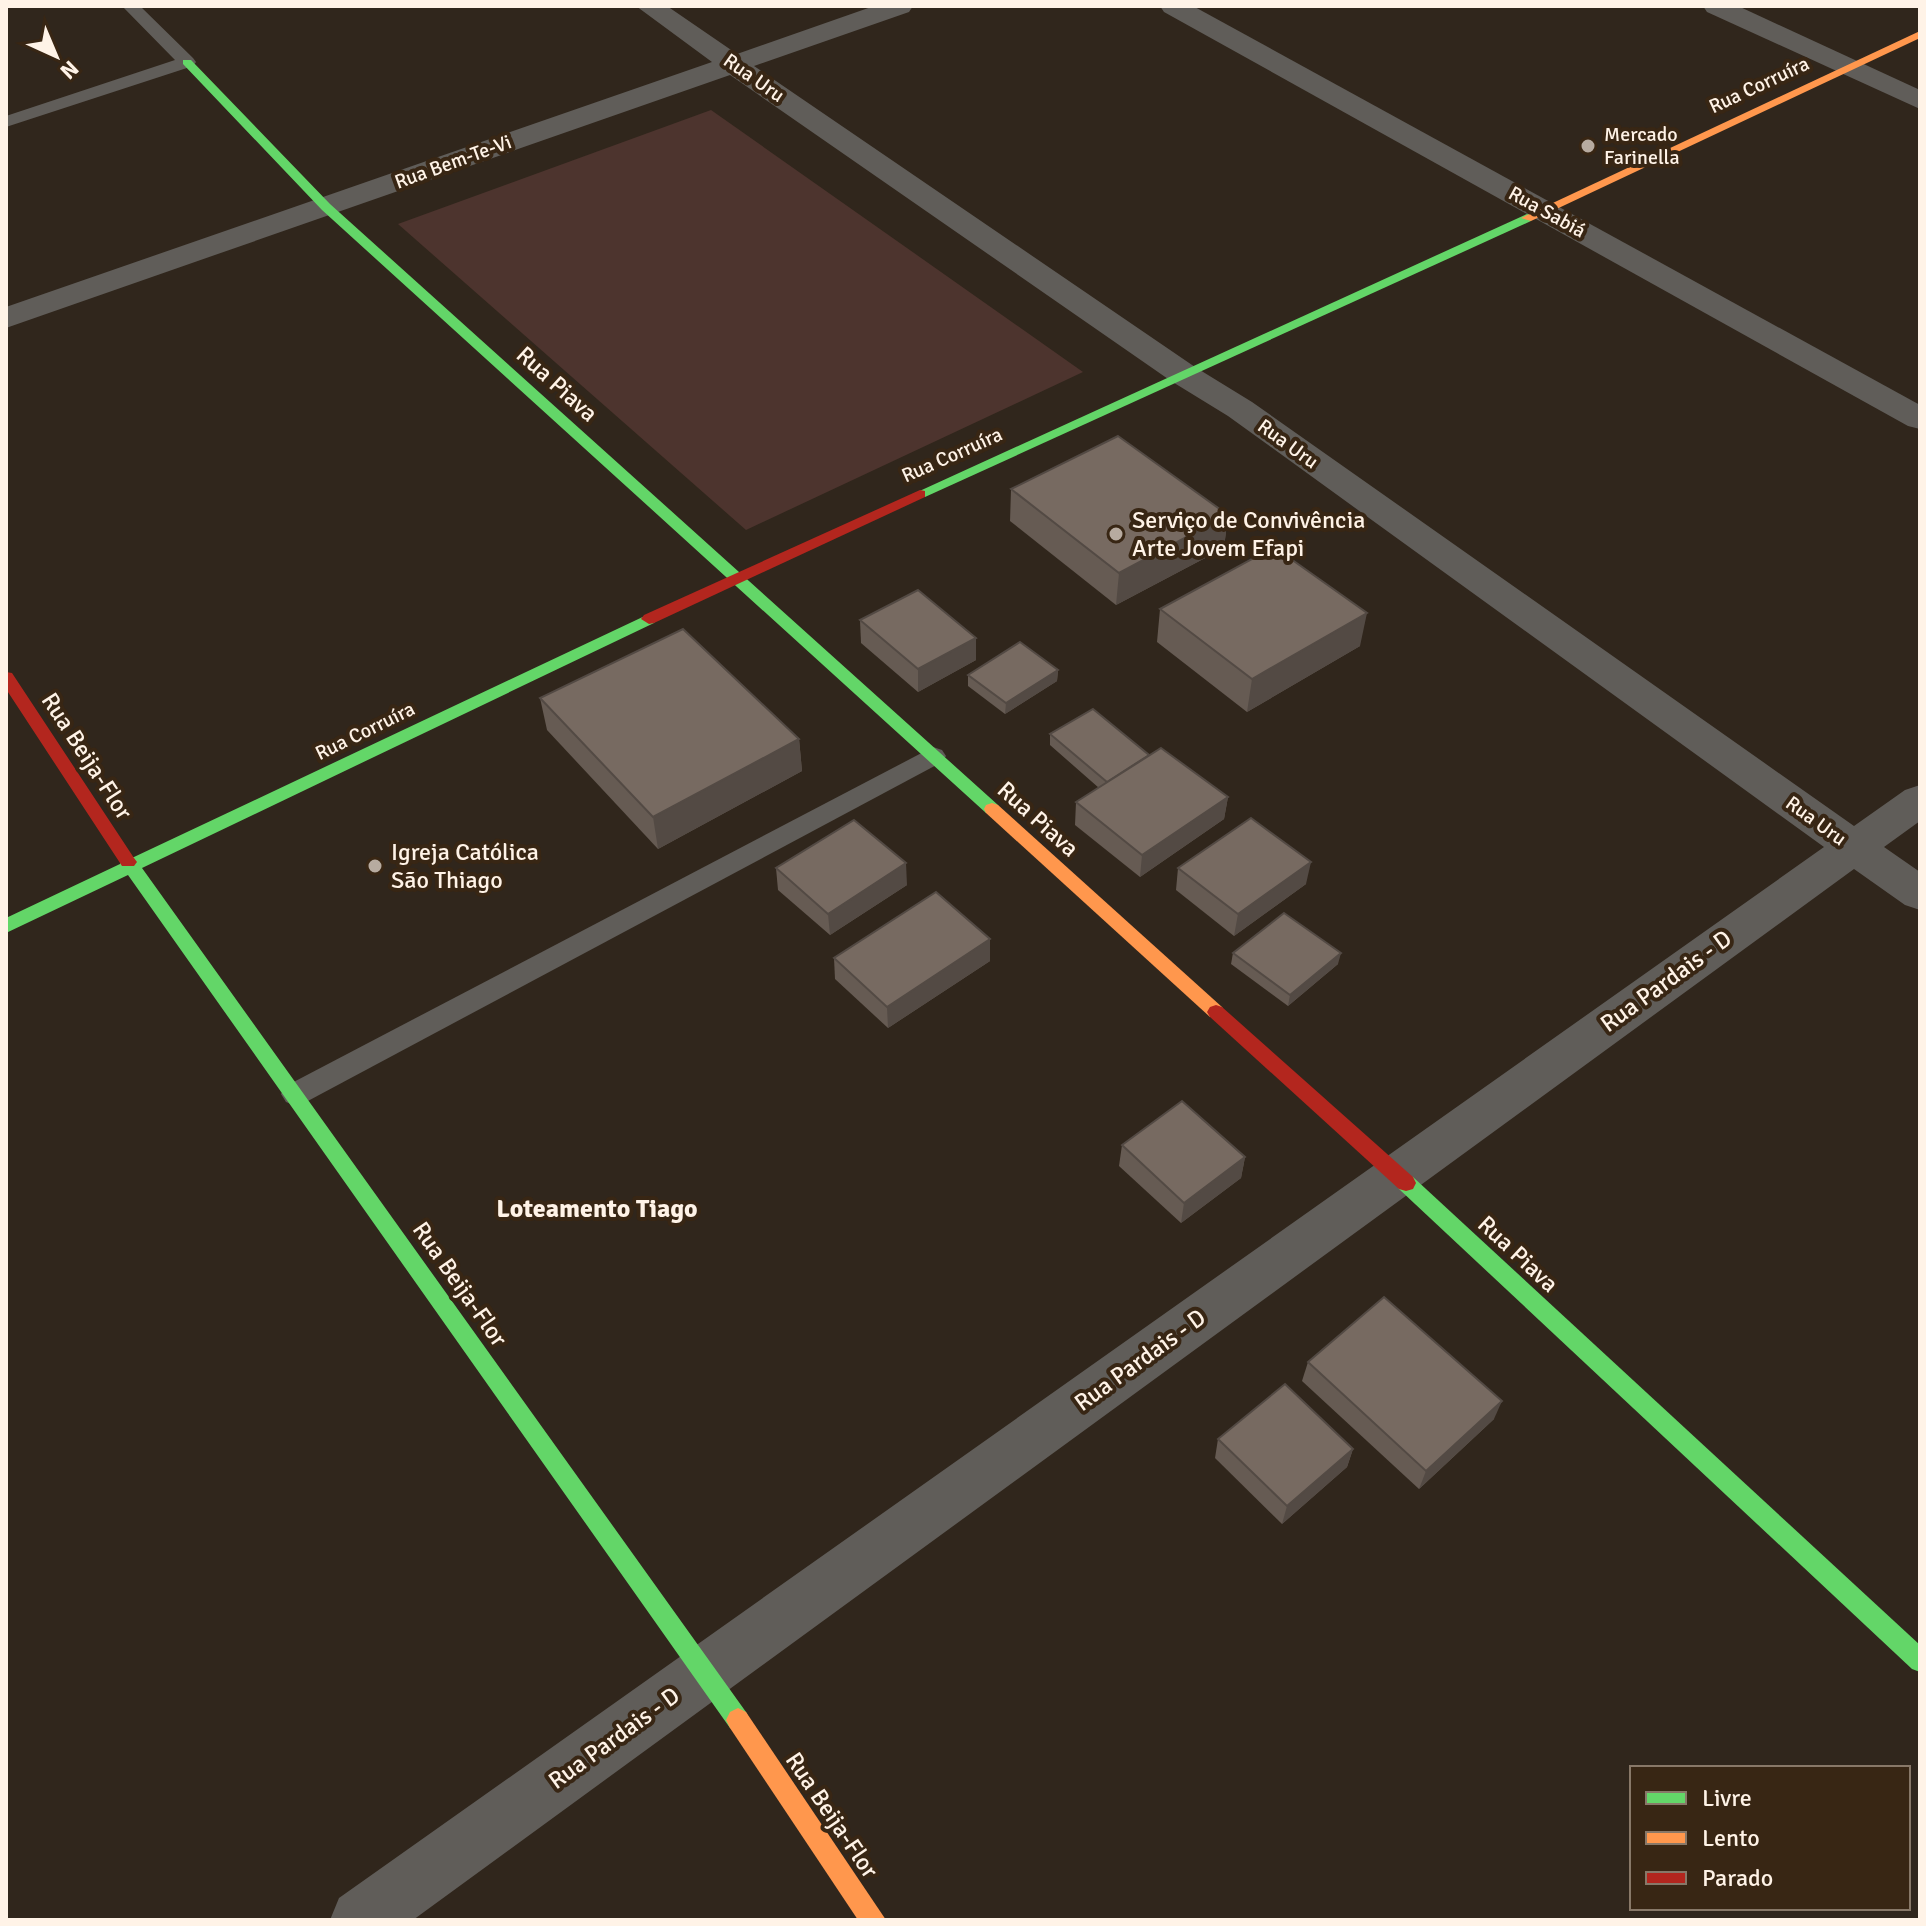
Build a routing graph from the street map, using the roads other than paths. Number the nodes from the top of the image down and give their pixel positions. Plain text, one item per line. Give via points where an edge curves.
1 (130, 6) edge
2 (649, 6) edge
3 (900, 6) edge
4 (1173, 6) edge
5 (1716, 6) edge
6 (1920, 34) edge
7 (187, 62) junction
8 (732, 63) junction
9 (1847, 68) junction
10 (1920, 101) edge
11 (6, 122) edge
12 (326, 207) junction
13 (1544, 210) junction
14 (6, 318) edge
15 (1183, 374) junction
16 (1920, 419) edge
17 (735, 578) junction
18 (6, 677) edge
19 (933, 756) junction
20 (1920, 800) edge
21 (1854, 847) junction
22 (131, 867) junction
23 (1920, 894) edge
24 (6, 926) edge
25 (296, 1094) junction
26 (1397, 1175) junction
27 (1920, 1661) edge
28 (706, 1672) junction
29 (361, 1920) edge
30 (873, 1920) edge

1 - 7 lane, Rua Piava
2 - 8 street, Rua Uru
3 - 8 street, Rua Bem-Te-Vi
4 - 13 street, Rua Sabiá
5 - 9 street
6 - 9 street, Rua Corruíra
7 - 11 lane
7 - 12 street, Rua Piava
8 - 12 street, Rua Bem-Te-Vi
8 - 15 street, Rua Uru
9 - 10 street
9 - 13 street, Rua Corruíra
12 - 14 street, Rua Bem-Te-Vi
12 - 17 street, Rua Piava
13 - 15 street, Rua Corruíra
13 - 16 street, Rua Sabiá
15 - 17 street, Rua Corruíra
15 - 21 street, Rua Uru via 1240,409
17 - 19 street, Rua Piava
17 - 22 street, Rua Corruíra
18 - 22 street, Rua Beija-Flor
19 - 25 lane
19 - 26 street, Rua Piava
20 - 21 street, Rua Pardais - D
21 - 23 street, Rua Uru
21 - 26 street, Rua Pardais - D
22 - 24 street, Rua Corruíra
22 - 25 street, Rua Beija-Flor
25 - 28 street, Rua Beija-Flor
26 - 27 street, Rua Piava
26 - 28 street, Rua Pardais - D
28 - 29 street, Rua Pardais - D
28 - 30 street, Rua Beija-Flor

